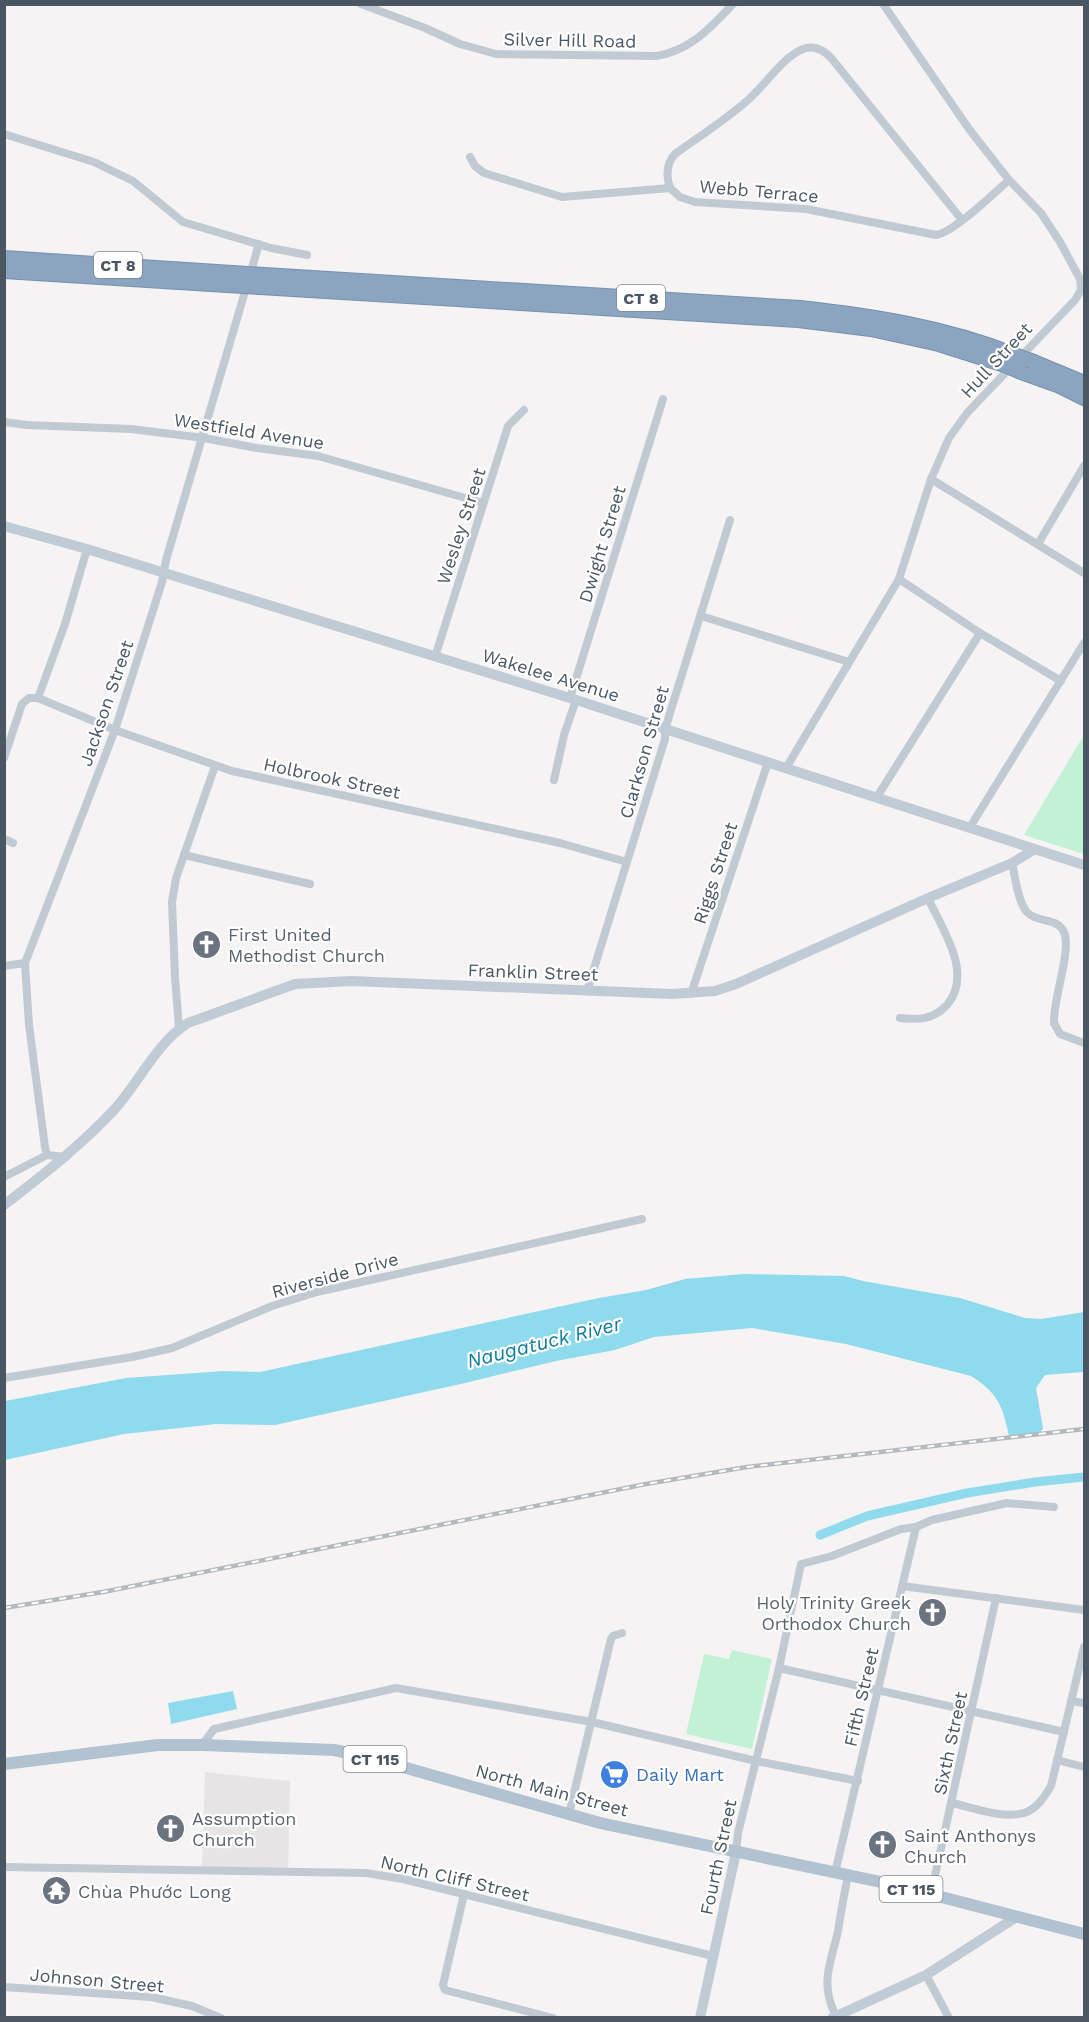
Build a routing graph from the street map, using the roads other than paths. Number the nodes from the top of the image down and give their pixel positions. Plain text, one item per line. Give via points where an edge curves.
1 (361, 4) edge
2 (733, 4) edge
3 (883, 4) edge
4 (4, 134) edge
5 (470, 157) dead end
6 (1009, 180) junction
7 (670, 188) junction
8 (962, 220) junction
9 (259, 244) junction
10 (307, 255) dead end
11 (4, 258) edge
12 (4, 271) edge
13 (230, 279) junction
14 (262, 281) junction
15 (1084, 383) edge
16 (1084, 398) edge
17 (663, 399) dead end
18 (524, 410) dead end
19 (4, 422) edge
20 (204, 438) junction
21 (1084, 466) edge
22 (931, 479) junction
23 (483, 503) junction
24 (730, 520) dead end
25 (5, 526) edge
26 (1038, 544) junction
27 (87, 549) junction
28 (164, 573) junction
29 (1084, 573) edge
30 (898, 579) junction
31 (701, 616) junction
32 (980, 633) junction
33 (1084, 643) edge
34 (435, 657) junction
35 (849, 662) junction
36 (1061, 681) junction
37 (38, 698) junction
38 (573, 699) junction
39 (665, 729) junction
40 (115, 730) junction
41 (4, 758) edge
42 (768, 762) junction
43 (215, 766) junction
44 (786, 768) junction
45 (554, 780) dead end
46 (878, 796) junction
47 (970, 827) junction
48 (4, 839) edge
49 (13, 843) dead end
50 (1035, 849) junction
51 (184, 855) junction
52 (627, 862) junction
53 (1012, 863) junction
54 (1084, 865) edge
55 (310, 884) dead end
56 (928, 898) junction
57 (25, 963) junction
58 (4, 966) edge
59 (587, 991) junction
60 (691, 994) junction
61 (900, 1018) dead end
62 (180, 1028) junction
63 (1084, 1043) edge
64 (47, 1155) junction
65 (66, 1156) junction
66 (4, 1177) edge
67 (4, 1205) edge
68 (642, 1219) dead end
69 (4, 1378) edge
70 (1054, 1507) dead end
71 (916, 1527) junction
72 (902, 1586) junction
73 (996, 1598) junction
74 (1084, 1610) edge
75 (622, 1633) dead end
76 (1084, 1647) edge
77 (779, 1668) junction
78 (878, 1690) junction
79 (1071, 1701) junction
80 (1084, 1703) edge
81 (971, 1711) junction
82 (592, 1722) junction
83 (1064, 1732) junction
84 (202, 1745) junction
85 (1057, 1760) junction
86 (756, 1761) junction
87 (4, 1764) edge
88 (1084, 1767) edge
89 (858, 1782) junction
90 (952, 1803) junction
91 (569, 1814) junction
92 (736, 1852) junction
93 (4, 1867) edge
94 (842, 1874) junction
95 (464, 1894) junction
96 (931, 1894) junction
97 (1018, 1916) junction
98 (1084, 1934) edge
99 (713, 1956) junction
100 (926, 1975) junction
101 (4, 1987) edge
102 (834, 2017) edge
103 (220, 2018) edge
104 (553, 2018) edge
105 (700, 2018) edge
106 (949, 2018) edge

1 - 2 street, Silver Hill Road via 460,44 496,54 656,56 675,53 698,39
3 - 6 street, Hull Street via 959,117
4 - 9 street via 94,162 133,181 183,222
5 - 7 street via 484,173 562,197
6 - 8 street, Webb Terrace
6 - 22 street, Hull Street via 1041,213 1060,242 1080,279 1081,290 956,428 942,449
7 - 8 street, Webb Terrace via 695,202 806,208 932,235 946,232
7 - 8 street via 667,170 675,154 748,99 794,54 812,47 832,59
9 - 10 street
9 - 20 street, Jackson Street
11 - 13 highway, CT 8
12 - 13 highway, CT 8
13 - 14 highway, CT 8, bridge
14 - 15 highway, CT 8, bridge via 834,311 921,326 984,343
14 - 16 highway, CT 8, bridge via 798,320 871,329 939,344 1002,364
17 - 38 street, Dwight Street
18 - 23 street, Wesley Street via 508,426
19 - 20 street, Westfield Avenue via 131,429
20 - 23 street, Westfield Avenue via 337,460
20 - 28 street, Jackson Street
21 - 26 street
22 - 26 street
22 - 30 street, Hull Street
23 - 34 street, Wesley Street
24 - 31 street, Clarkson Street
25 - 27 main road, Wakelee Avenue
26 - 29 street
27 - 28 main road, Wakelee Avenue
27 - 37 street
28 - 34 main road, Wakelee Avenue
28 - 40 street, Jackson Street
30 - 32 street
30 - 35 street, Hull Street
31 - 35 street
31 - 39 street, Clarkson Street
32 - 36 street
32 - 46 street
33 - 36 street
34 - 38 main road, Wakelee Avenue
35 - 44 street, Hull Street
36 - 47 street
37 - 40 street, Holbrook Street
37 - 41 street via 29,698 22,704
38 - 39 main road, Wakelee Avenue
38 - 45 street, Dwight Street
39 - 42 main road, Wakelee Avenue
39 - 52 street, Clarkson Street
40 - 43 street, Holbrook Street
40 - 57 street, Jackson Street
42 - 44 main road, Wakelee Avenue
42 - 60 street, Riggs Street
43 - 51 street
43 - 52 street, Holbrook Street via 560,843
44 - 46 main road, Wakelee Avenue
46 - 47 main road, Wakelee Avenue
47 - 50 main road, Wakelee Avenue
48 - 49 street
50 - 53 main road, Franklin Street
50 - 54 main road, Wakelee Avenue
51 - 55 street
51 - 62 street via 176,878 172,911
52 - 59 street, Clarkson Street
53 - 56 main road, Franklin Street
53 - 63 street via 1024,909 1034,917 1058,924 1064,933 1054,1023 1060,1034
56 - 60 main road, Franklin Street via 736,984
56 - 61 street via 954,954 957,984 951,1000 938,1012 920,1020
57 - 58 street
57 - 64 street, Jackson Street via 29,1025
59 - 60 main road, Franklin Street
59 - 62 main road, Franklin Street via 351,981 295,984
62 - 65 main road, Franklin Street via 113,1110
64 - 65 street
64 - 66 street
65 - 67 main road, Franklin Street
68 - 69 street, Riverside Drive via 317,1292 272,1306 172,1348
70 - 71 street via 1006,1503
71 - 72 street, Fifth Street
71 - 77 street, Fourth Street via 801,1564
72 - 73 street
72 - 78 street, Fifth Street
73 - 74 street
73 - 81 street, Sixth Street
75 - 82 street via 612,1637
76 - 79 street
77 - 78 street
77 - 86 street, Fourth Street
78 - 81 street
78 - 89 street, Fifth Street
79 - 80 street
79 - 83 street
81 - 83 street
81 - 90 street, Sixth Street
82 - 84 street via 396,1688 214,1729
82 - 86 street
82 - 91 street
83 - 85 street
84 - 87 main road, North Main Street / CT 115 via 158,1745
84 - 91 main road, North Main Street / CT 115 via 334,1750
85 - 88 street
85 - 90 street via 1051,1786 1042,1800 1025,1813 995,1814
86 - 89 street
86 - 92 street, Fourth Street
89 - 94 street, Fifth Street
90 - 96 street, Sixth Street
91 - 92 main road, North Main Street / CT 115
92 - 94 main road, North Main Street / CT 115
92 - 99 main road, Fourth Street
93 - 95 street, North Cliff Street via 366,1874
94 - 96 main road, North Main Street / CT 115
94 - 102 street, Fifth Street via 843,1906 826,1977
95 - 99 street, North Cliff Street
95 - 104 street via 445,1990
96 - 97 main road, North Main Street / CT 115
97 - 98 main road, North Main Street / CT 115
97 - 100 main road
99 - 105 main road, Fourth Street
100 - 102 main road
100 - 106 street
101 - 103 street, Johnson Street via 151,1997 192,2006

